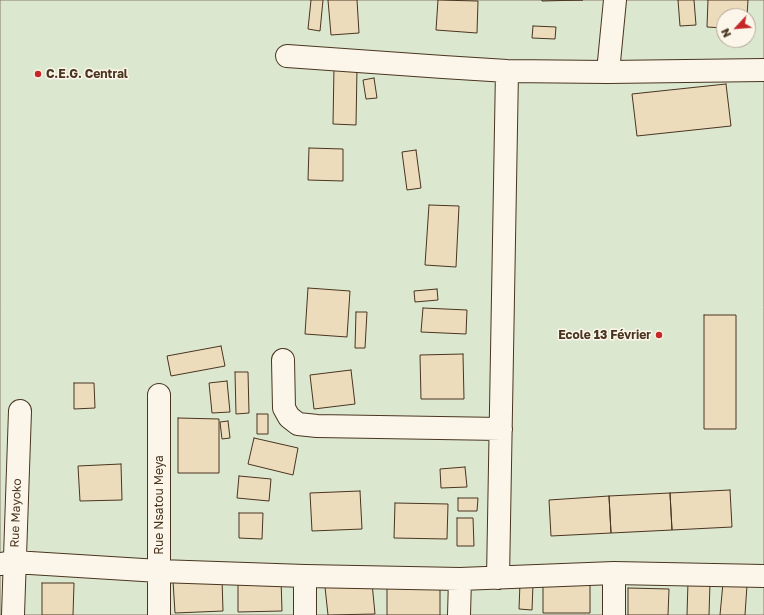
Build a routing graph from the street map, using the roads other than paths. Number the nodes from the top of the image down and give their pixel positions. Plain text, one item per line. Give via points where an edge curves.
1 (615, 0) edge
2 (287, 56) dead end
3 (764, 70) edge
4 (507, 71) junction
5 (608, 72) junction
6 (284, 360) dead end
7 (159, 395) dead end
8 (20, 411) dead end
9 (501, 429) junction
10 (7, 563) edge
11 (159, 571) junction
12 (614, 573) junction
13 (305, 576) junction
14 (764, 576) edge
15 (498, 578) junction
16 (460, 579) junction
17 (13, 615) edge
18 (159, 615) edge
19 (305, 615) edge
20 (459, 615) edge
21 (614, 615) edge

1 - 5 street
2 - 4 street
3 - 5 street
4 - 5 street
4 - 9 street
6 - 9 street via 284,408 289,417 298,424
7 - 11 street, Rue Nsatou Meya
8 - 10 street, Rue Mayoko
9 - 15 street
10 - 11 street
10 - 17 street, Rue Mayoko
11 - 13 street
11 - 18 street, Rue Nsatou Meya
12 - 14 street
12 - 15 street
12 - 21 street
13 - 16 street
13 - 19 street
15 - 16 street
16 - 20 street

